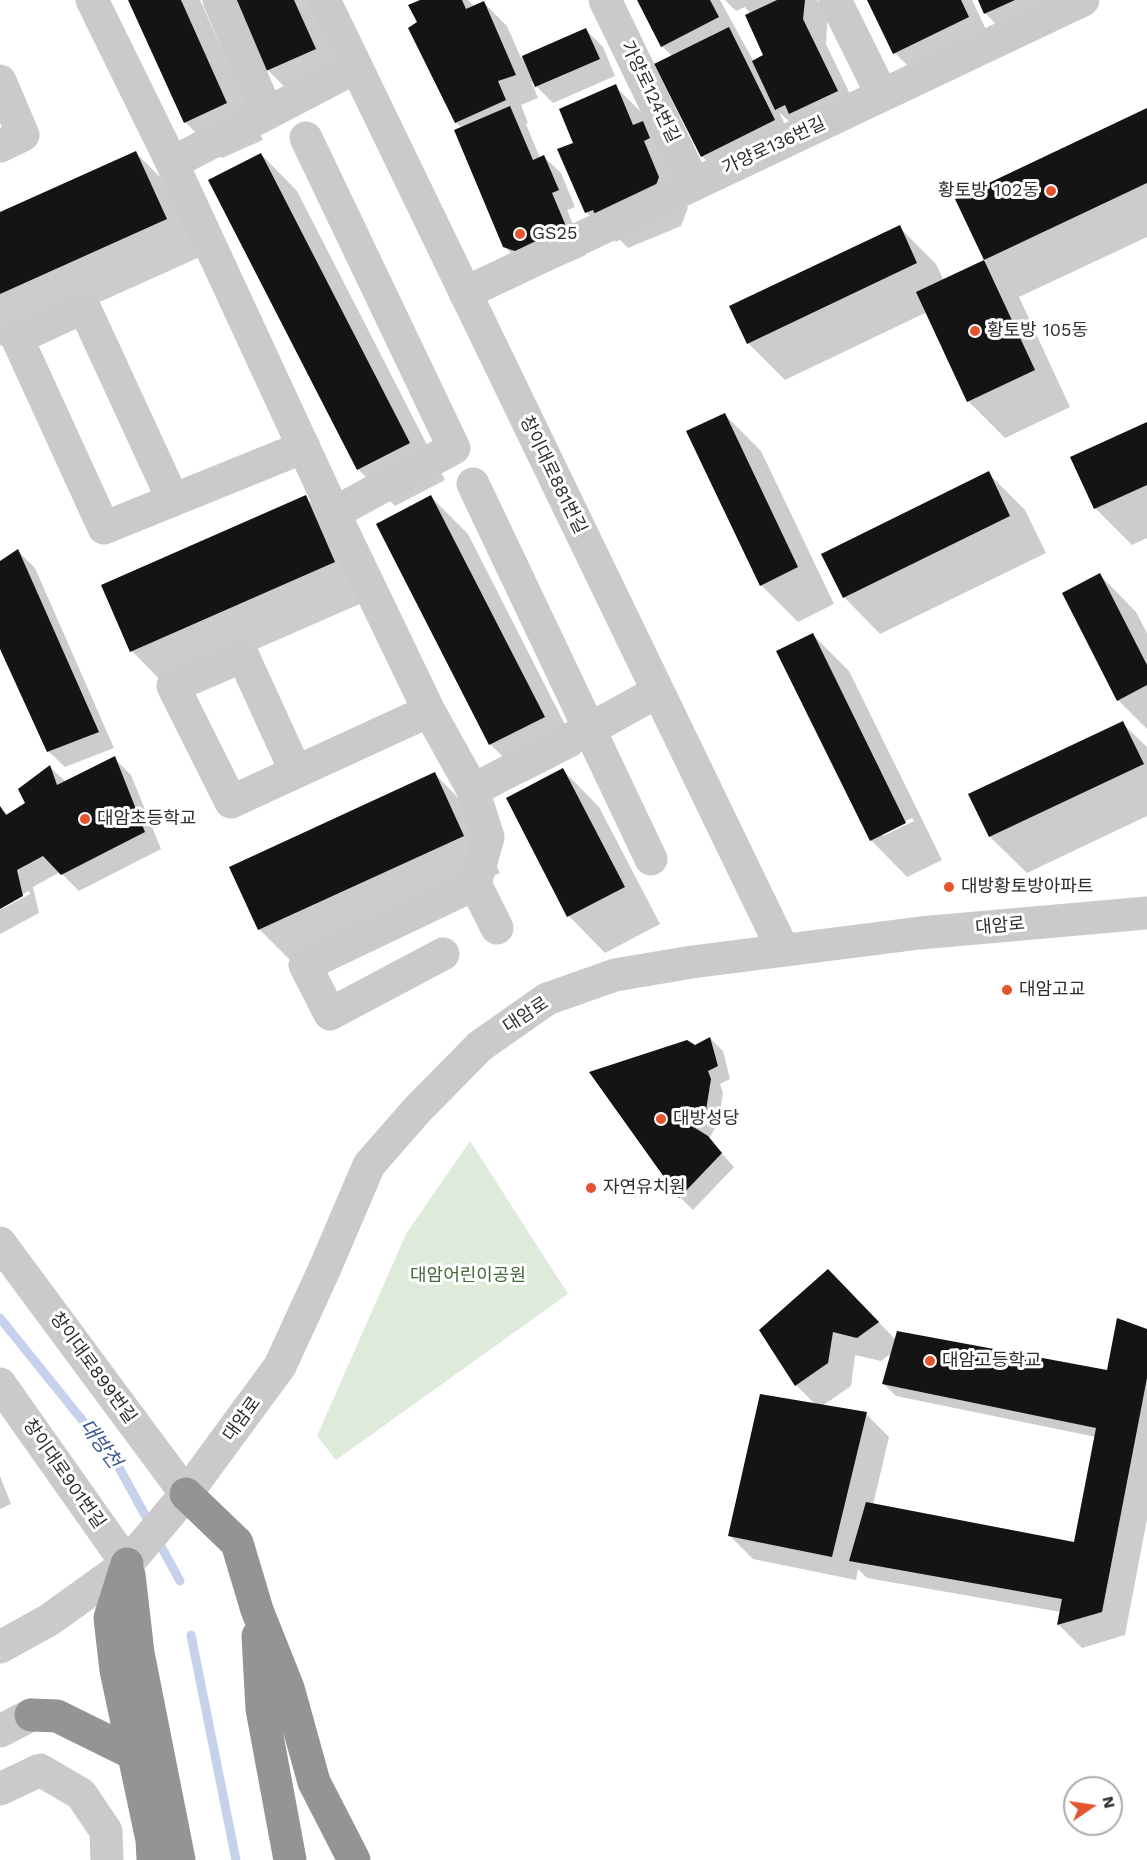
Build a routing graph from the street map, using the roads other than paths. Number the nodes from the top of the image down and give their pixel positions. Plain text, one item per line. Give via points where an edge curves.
1 (92, 0) edge
2 (219, 0) edge
3 (324, 0) edge
4 (605, 0) edge
5 (835, 0) edge
6 (1083, 0) edge
7 (356, 67) junction
8 (0, 81) edge
9 (882, 95) junction
10 (267, 113) junction
11 (306, 138) dead end
12 (0, 146) edge
13 (172, 163) junction
14 (694, 184) junction
15 (465, 293) junction
16 (304, 447) junction
17 (472, 484) dead end
18 (173, 500) junction
19 (334, 513) junction
20 (657, 692) junction
21 (429, 711) junction
22 (590, 729) junction
23 (296, 772) dead end
24 (473, 790) junction
25 (651, 859) dead end
26 (475, 884) junction
27 (1147, 913) edge
28 (497, 928) dead end
29 (783, 950) junction
30 (443, 954) dead end
31 (0, 1243) edge
32 (0, 1384) edge
33 (186, 1494) junction
34 (127, 1564) junction
35 (257, 1610) junction
36 (0, 1647) edge
37 (31, 1715) joint
38 (0, 1731) edge
39 (134, 1754) junction
40 (0, 1789) edge
41 (107, 1860) edge
42 (153, 1860) edge
43 (178, 1860) edge
44 (290, 1860) edge
45 (354, 1860) edge

1 - 13 street
2 - 10 street
3 - 7 street, 창이대로881번길
4 - 14 street, 가양로124번길
5 - 9 street
6 - 9 street, 가양로136번길
7 - 10 street
7 - 15 street, 창이대로881번길
8 - 12 street via 23,135
9 - 14 street, 가양로136번길
10 - 13 street
11 - 19 street via 454,448
13 - 16 street
14 - 15 street, 가양로136번길
15 - 20 street, 창이대로881번길
16 - 18 street
16 - 19 street
17 - 22 street
18 - 18 street via 104,528 17,338 84,306
19 - 21 street
20 - 22 street
20 - 29 street, 창이대로881번길
21 - 23 street
21 - 24 street
22 - 24 street
22 - 25 street
24 - 26 street via 488,837
26 - 28 street
26 - 30 street via 305,965 330,1014
27 - 29 street, 대암로 via 920,933
29 - 33 street, 대암로 via 615,975 547,999 480,1046 369,1165 280,1366
31 - 33 street, 창이대로899번길
32 - 34 street, 창이대로901번길
33 - 34 street, 대암로
33 - 35 highway via 237,1543
34 - 36 street via 49,1620
34 - 39 highway via 110,1618 116,1670
34 - 43 highway via 138,1653
35 - 44 highway via 262,1709
35 - 45 highway via 288,1688 314,1782
37 - 38 street
37 - 39 highway via 57,1716
39 - 42 highway
40 - 41 street via 40,1770 81,1794 106,1831

